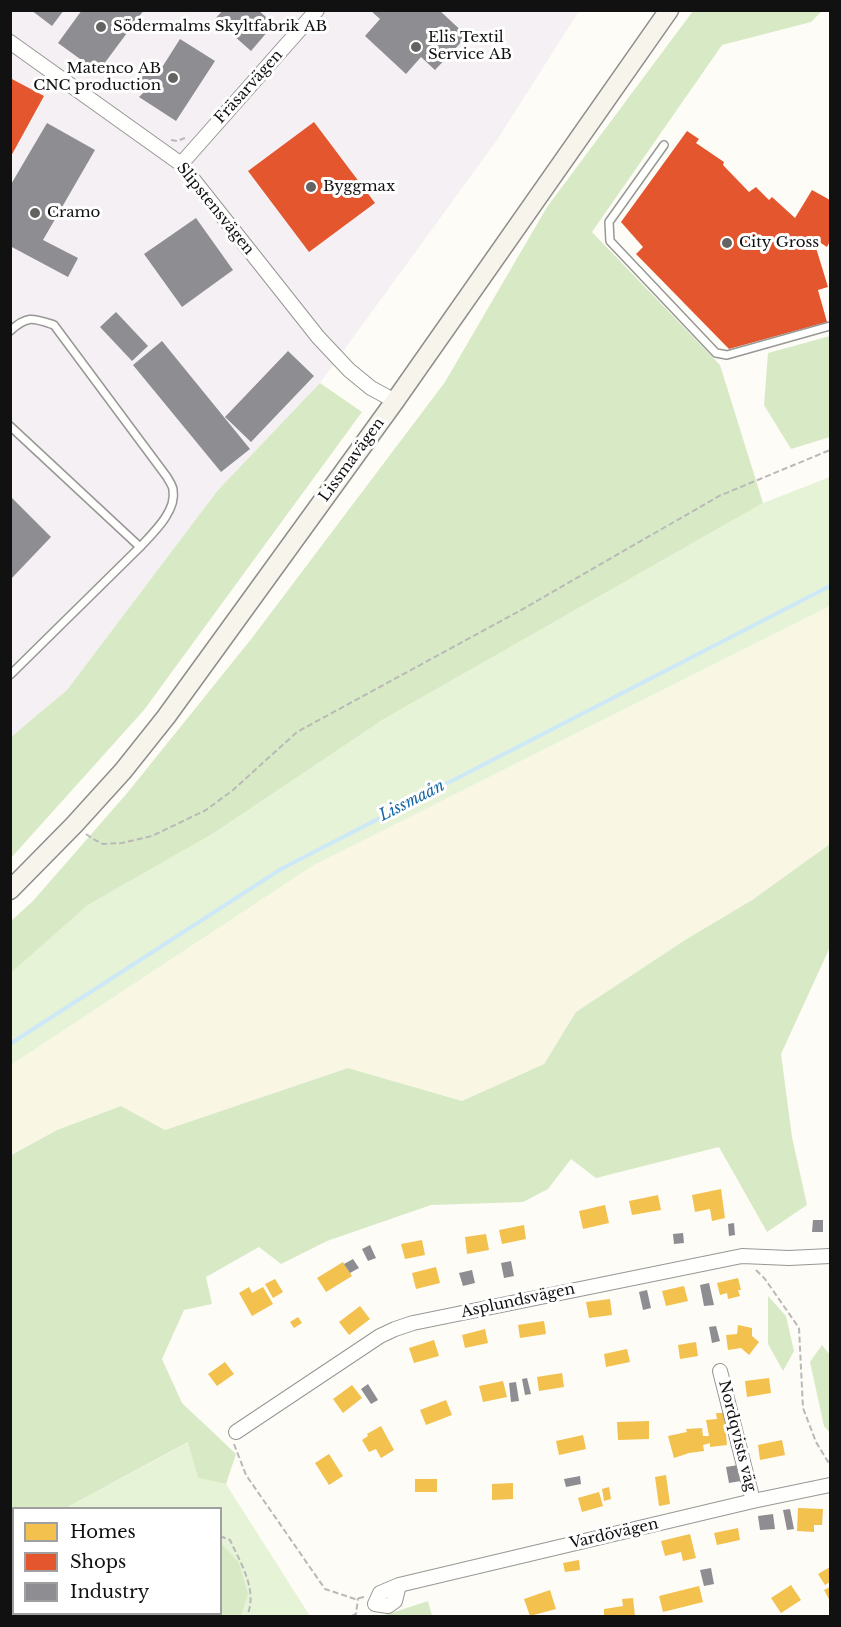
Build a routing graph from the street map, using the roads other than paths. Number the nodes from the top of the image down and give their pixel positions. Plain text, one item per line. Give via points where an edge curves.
1 (317, 10) edge
2 (669, 10) edge
3 (10, 42) edge
4 (664, 145) dead end
5 (181, 164) junction
6 (831, 326) edge
7 (10, 331) edge
8 (395, 401) junction
9 (10, 426) edge
10 (140, 547) junction
11 (10, 675) edge
12 (10, 890) edge
13 (831, 1256) edge
14 (720, 1371) dead end
15 (236, 1432) road end
16 (831, 1485) edge
17 (753, 1501) junction
18 (380, 1593) road end

1 - 5 street, Fräsarvägen
2 - 8 street, Lissmavägen
3 - 5 street, Slipstensvägen
4 - 6 lane via 609,222 610,241 716,353 727,355
5 - 8 street, Slipstensvägen via 318,337 349,370
7 - 10 lane via 21,321 38,320 54,325 167,477 173,490 172,504 164,520
8 - 12 street, Lissmavägen via 166,717 123,771
9 - 10 lane
10 - 11 lane
13 - 15 street, Asplundsvägen via 742,1256 413,1323 380,1336
14 - 17 street, Nordqvists väg
16 - 17 street, Vardövägen
17 - 18 street, Vardövägen via 399,1585

